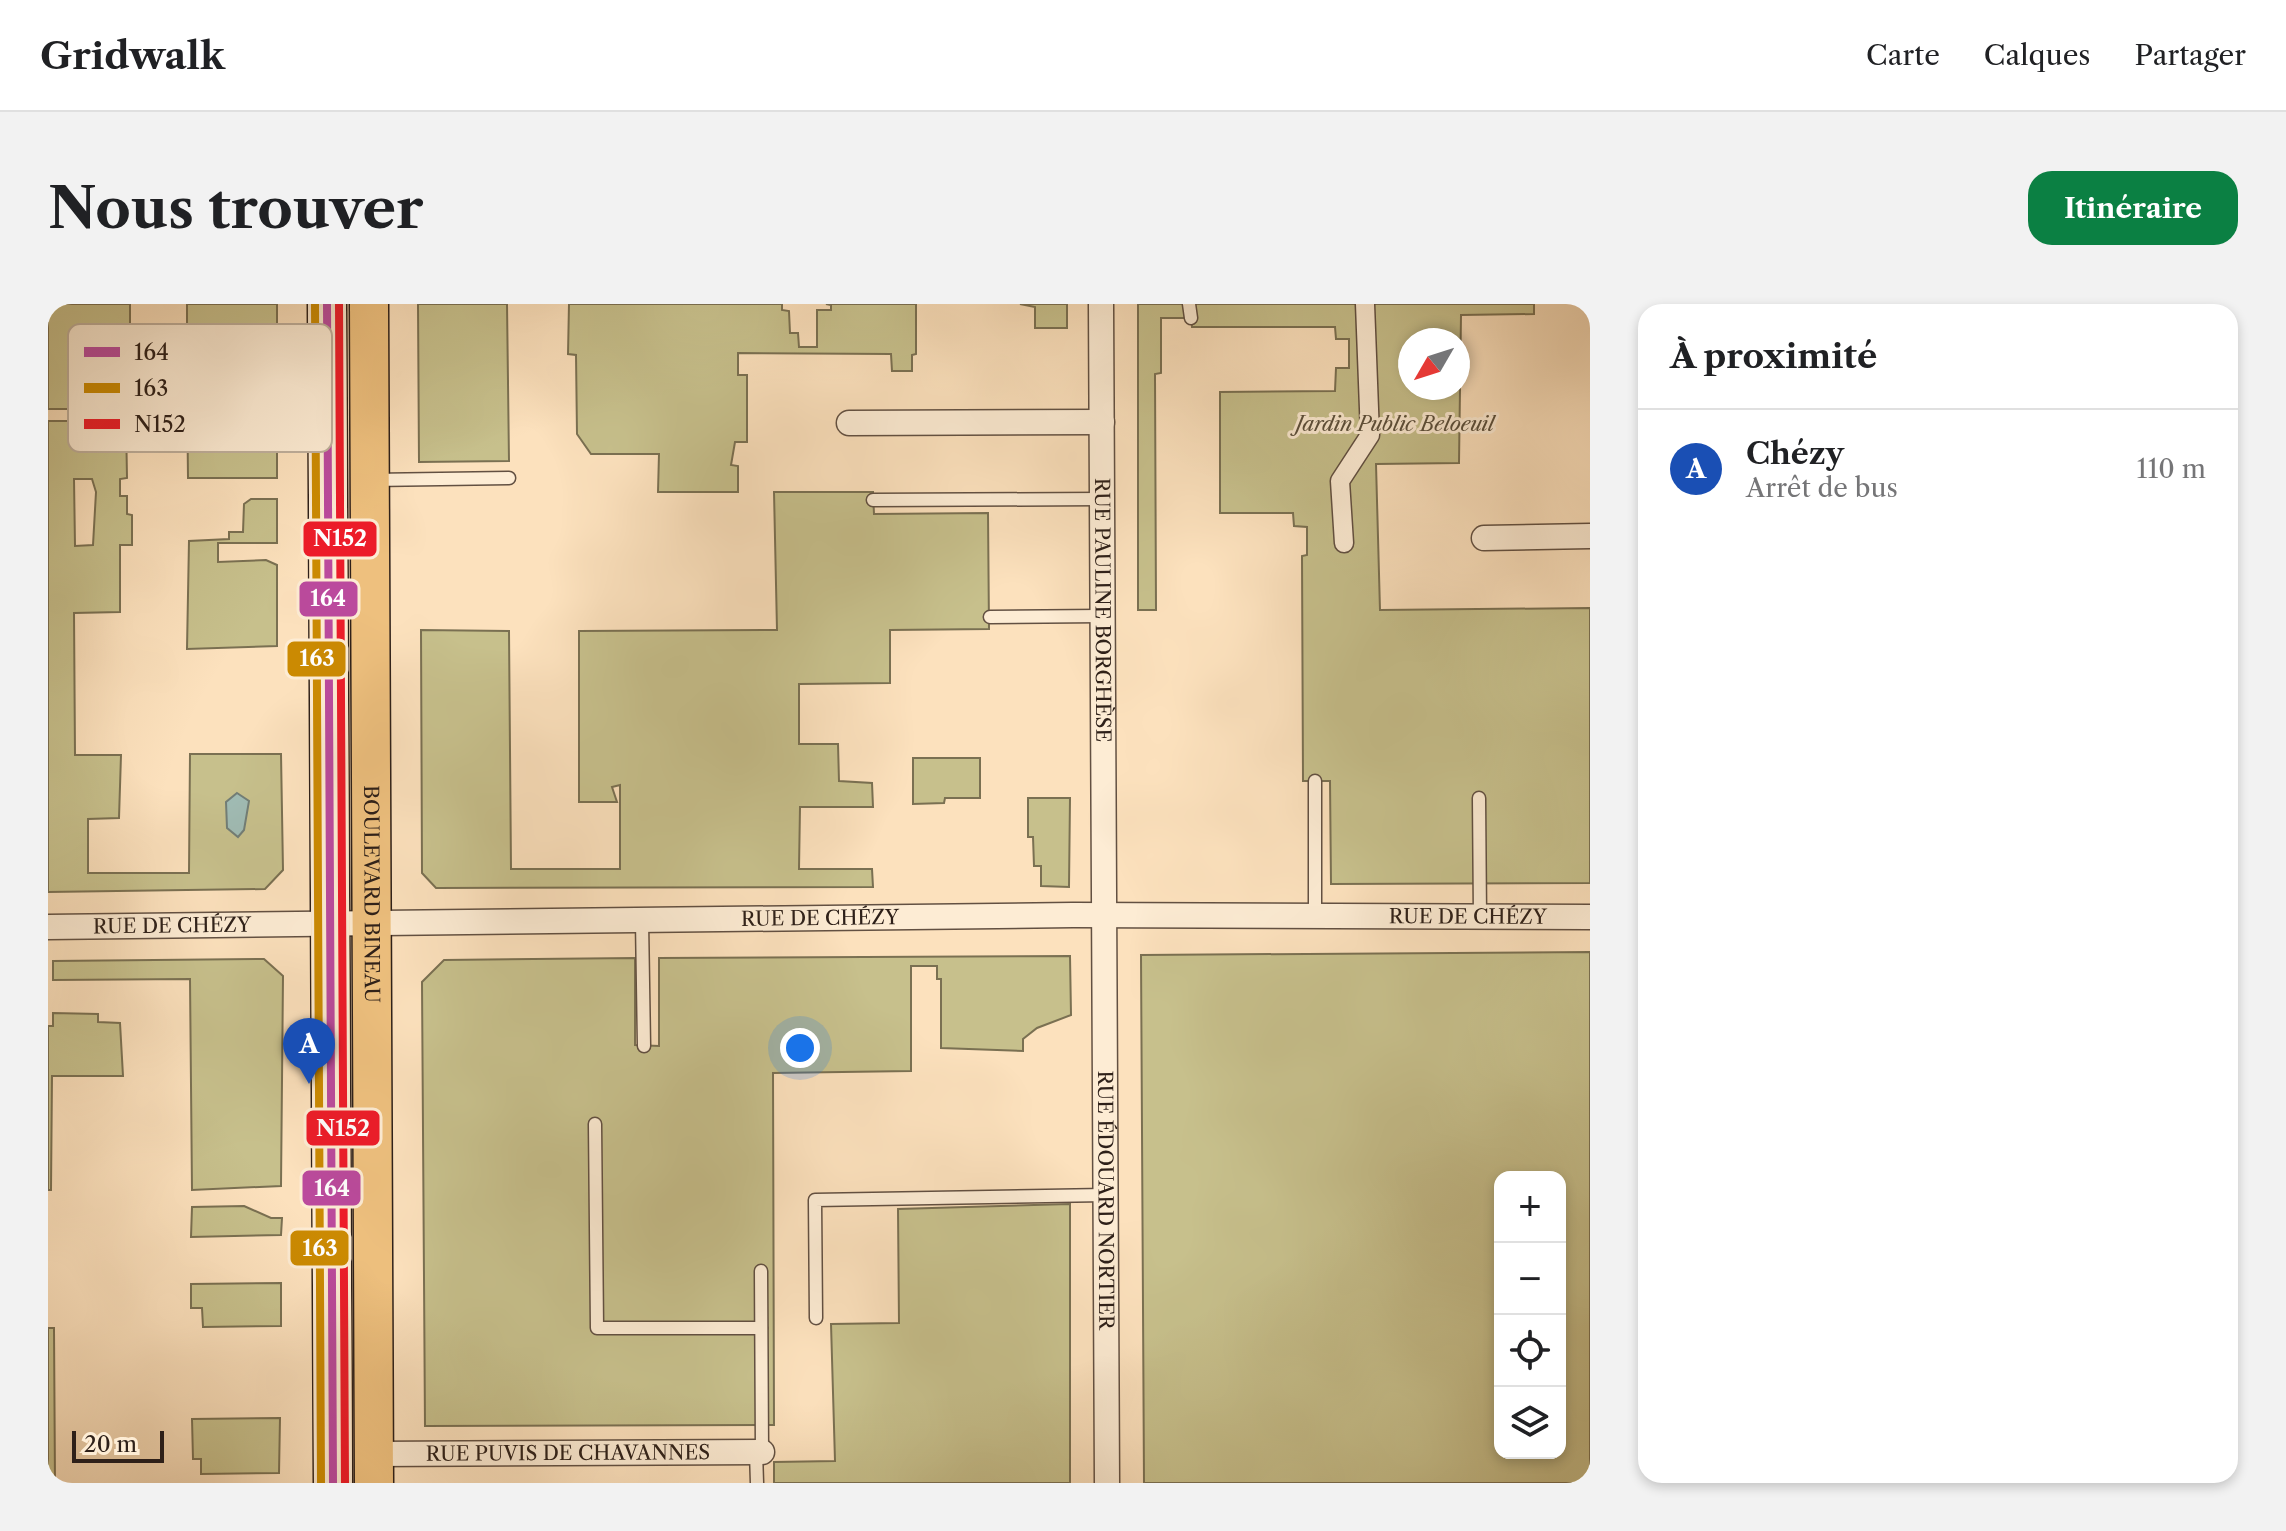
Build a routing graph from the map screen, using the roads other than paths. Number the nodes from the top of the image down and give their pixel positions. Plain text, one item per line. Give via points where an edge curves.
1 (327, 304) edge
2 (369, 304) edge
3 (1101, 304) edge
4 (1189, 304) edge
5 (1365, 304) edge
6 (1191, 318) dead end
7 (327, 324) edge
8 (1102, 422) junction
9 (849, 423) dead end
10 (327, 452) edge
11 (509, 478) dead end
12 (369, 480) junction
13 (1102, 499) junction
14 (873, 500) dead end
15 (1590, 536) edge
16 (1484, 538) dead end
17 (1344, 543) dead end
18 (1102, 616) junction
19 (990, 617) dead end
20 (1315, 781) dead end
21 (1479, 798) dead end
22 (1103, 916) junction
23 (1315, 917) junction
24 (1480, 917) junction
25 (1590, 917) edge
26 (642, 921) junction
27 (371, 925) junction
28 (329, 926) junction
29 (48, 927) edge
30 (644, 1046) dead end
31 (595, 1124) dead end
32 (1105, 1195) junction
33 (761, 1271) dead end
34 (816, 1318) dead end
35 (761, 1328) junction
36 (759, 1452) junction
37 (374, 1469) edge
38 (333, 1483) edge
39 (757, 1483) edge
40 (1107, 1483) edge

1 - 7 main road, BOULEVARD BINEAU
2 - 12 main road, BOULEVARD BINEAU
3 - 8 street, RUE PAULINE BORGHÈSE
4 - 6 lane
5 - 17 street via 1370,435 1340,481
8 - 9 street
8 - 13 street, RUE PAULINE BORGHÈSE
10 - 28 main road, BOULEVARD BINEAU
11 - 12 lane
12 - 27 main road, BOULEVARD BINEAU
13 - 14 lane
13 - 18 street, RUE PAULINE BORGHÈSE
15 - 16 street
18 - 19 lane
18 - 22 street, RUE PAULINE BORGHÈSE
20 - 23 lane
21 - 24 lane
22 - 23 street, RUE DE CHÉZY
22 - 26 street, RUE DE CHÉZY
22 - 32 street, RUE ÉDOUARD NORTIER
23 - 24 street, RUE DE CHÉZY
24 - 25 street, RUE DE CHÉZY
26 - 27 street, RUE DE CHÉZY
26 - 30 lane
27 - 28 street, RUE DE CHÉZY
27 - 37 main road, BOULEVARD BINEAU
28 - 29 street, RUE DE CHÉZY
28 - 38 main road, BOULEVARD BINEAU
31 - 35 lane via 597,1328
32 - 34 lane via 815,1200
32 - 40 street, RUE ÉDOUARD NORTIER
33 - 35 lane
35 - 36 lane
36 - 37 street, RUE PUVIS DE CHAVANNES
36 - 39 lane

